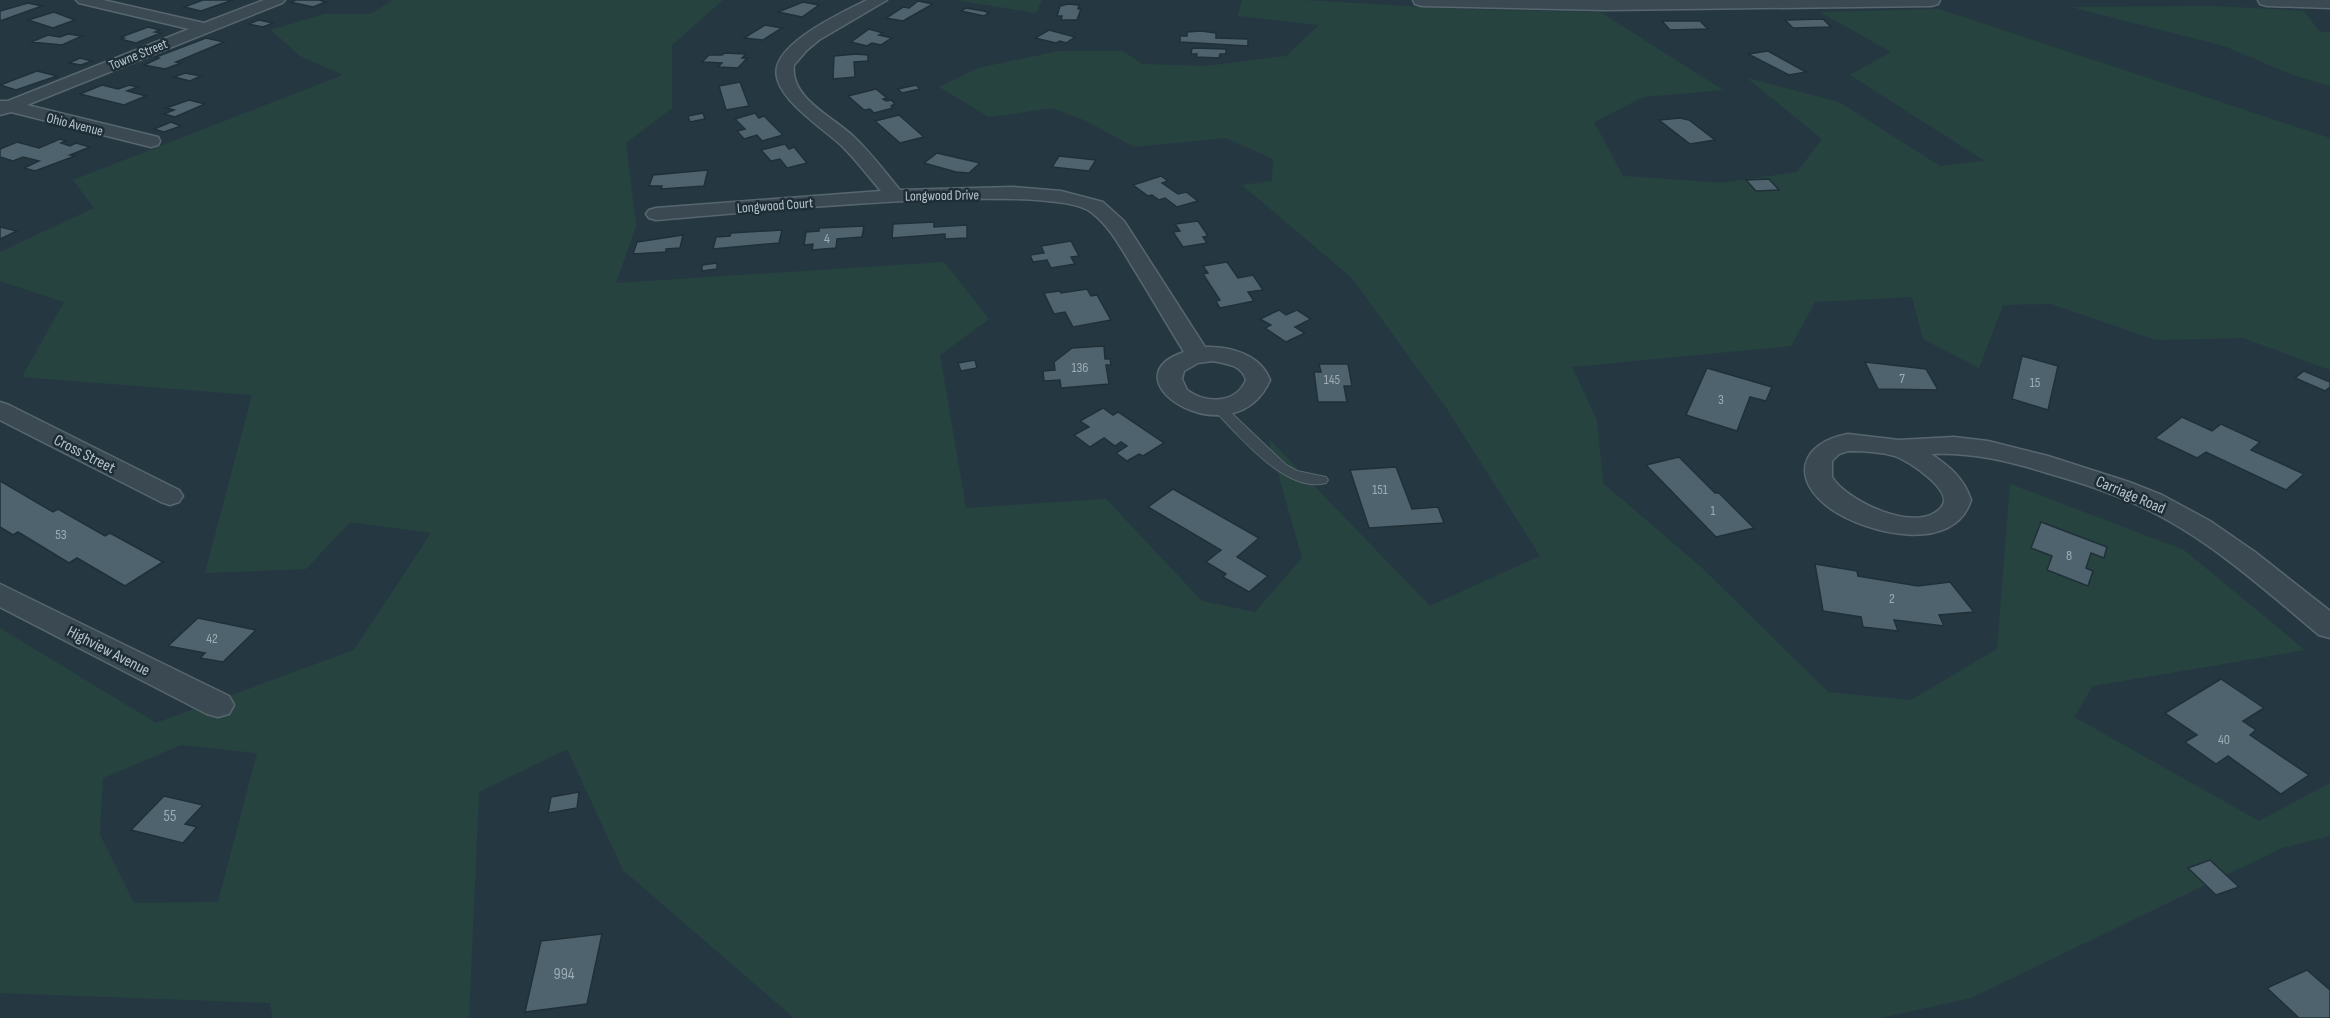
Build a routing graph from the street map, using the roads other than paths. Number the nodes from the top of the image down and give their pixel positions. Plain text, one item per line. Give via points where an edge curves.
1 (84, 0) edge
2 (277, 0) edge
3 (879, 0) edge
4 (1422, 0) edge
5 (1931, 0) edge
6 (2267, 0) edge
7 (1498, 1) edge
8 (2330, 2) edge
9 (203, 28) junction
10 (3, 107) edge
11 (151, 141) dead end
12 (895, 196) junction
13 (656, 214) dead end
14 (1198, 355) junction
15 (1218, 407) junction
16 (0, 410) edge
17 (1898, 448) junction
18 (1321, 480) dead end
19 (170, 496) dead end
20 (0, 594) edge
21 (2330, 627) edge
22 (218, 705) dead end

1 - 9 street
2 - 9 street, Towne Street
3 - 12 street, Longwood Drive via 804,44 785,67 799,98 848,141
4 - 7 street
5 - 7 street via 1616,4
6 - 8 street
9 - 10 street, Towne Street
10 - 11 street, Ohio Avenue
12 - 13 street, Longwood Court
12 - 14 street, Longwood Drive via 1013,193 1061,197 1096,206 1117,225
14 - 15 street via 1176,365 1169,381 1172,389 1190,403
14 - 15 street via 1235,357 1258,375 1254,393 1232,405
15 - 18 lane via 1281,468 1293,476
16 - 19 street, Cross Street
17 - 17 street, Carriage Road via 1929,463 1950,483 1956,503 1944,519 1928,525 1906,526 1869,517 1837,499 1819,477 1821,456 1841,444 1874,443
17 - 21 street, Carriage Road via 1930,445 1992,449 2123,489 2178,515 2227,546
20 - 22 street, Highview Avenue

